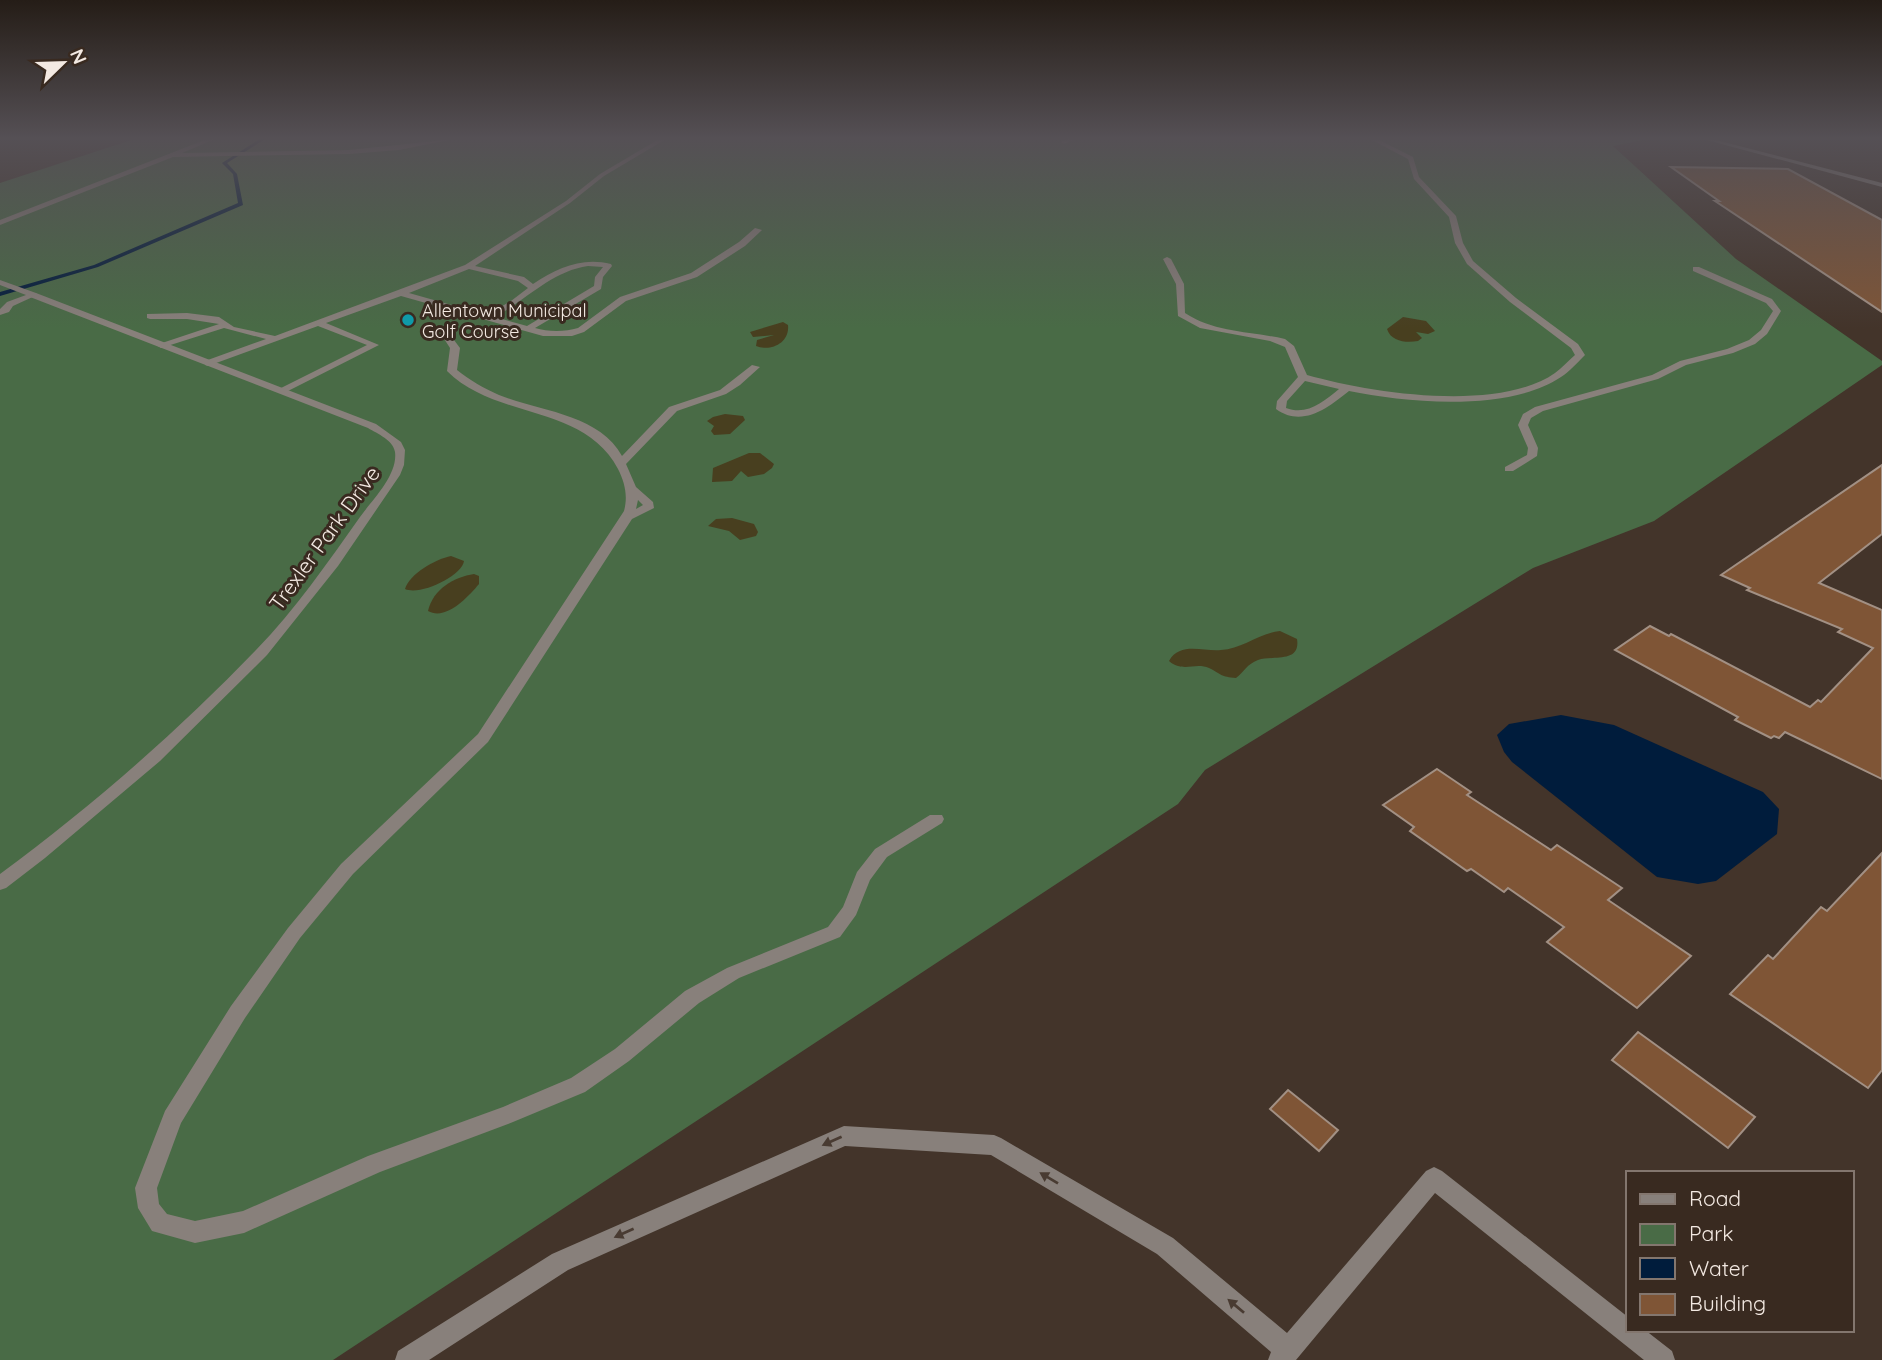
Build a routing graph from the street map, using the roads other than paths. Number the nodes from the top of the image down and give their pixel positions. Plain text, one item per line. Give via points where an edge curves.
1 (52, 202) edge
2 (567, 202) edge
3 (1439, 202) edge
4 (0, 223) edge
5 (758, 230) dead end
6 (1167, 259) dead end
7 (468, 267) junction
8 (1696, 269) dead end
9 (0, 282) edge
10 (533, 288) junction
11 (401, 293) junction
12 (29, 294) junction
13 (0, 312) edge
14 (150, 316) dead end
15 (488, 317) junction
16 (318, 323) junction
17 (226, 325) junction
18 (529, 328) junction
19 (445, 334) dead end
20 (274, 339) junction
21 (161, 345) junction
22 (208, 363) junction
23 (755, 367) dead end
24 (1303, 377) junction
25 (284, 390) junction
26 (1346, 390) junction
27 (622, 462) junction
28 (1509, 469) dead end
29 (936, 819) dead end
30 (0, 883) edge
31 (1626, 1331) edge
32 (1628, 1332) edge
33 (1284, 1355) edge
34 (407, 1360) edge
35 (1663, 1360) edge

1 - 4 street
2 - 7 street
3 - 26 street via 1452,216 1458,243 1470,262 1575,346 1580,355 1551,381 1491,397
5 - 18 street via 694,275 623,299 581,330 563,335
6 - 24 street via 1180,284 1181,314 1189,321 1282,341 1289,346
7 - 10 street via 521,279
7 - 11 street
8 - 28 street via 1769,300 1777,311 1764,332 1752,342 1682,363 1655,377 1539,409 1527,416 1523,425 1534,448 1532,456
9 - 12 street, Trexler Park Drive
10 - 15 street
10 - 18 street via 569,267 608,266 598,287
11 - 15 street
11 - 16 street
12 - 13 street
12 - 21 street, Trexler Park Drive
14 - 17 street via 187,316
15 - 18 street
16 - 20 street
16 - 25 street via 374,345
17 - 20 street
17 - 21 street
19 - 27 street via 455,348 452,371 466,385 573,421 608,445
20 - 22 street
21 - 22 street, Trexler Park Drive
22 - 25 street, Trexler Park Drive
23 - 27 street via 723,392 673,410
24 - 26 street
24 - 26 street via 1282,401 1282,408 1290,413 1311,413
25 - 30 street, Trexler Park Drive via 392,438 400,448 395,475 334,563 262,652 155,757
27 - 29 street via 634,502 628,517 483,738 347,869 294,933 172,1118 146,1188 149,1208 160,1223 195,1232 244,1222 375,1163 578,1085 692,997 733,973 834,932 881,853
31 - 33 street via 1434,1178
32 - 35 street
33 -> 34 street via 1165,1246 994,1145 844,1136 560,1262

